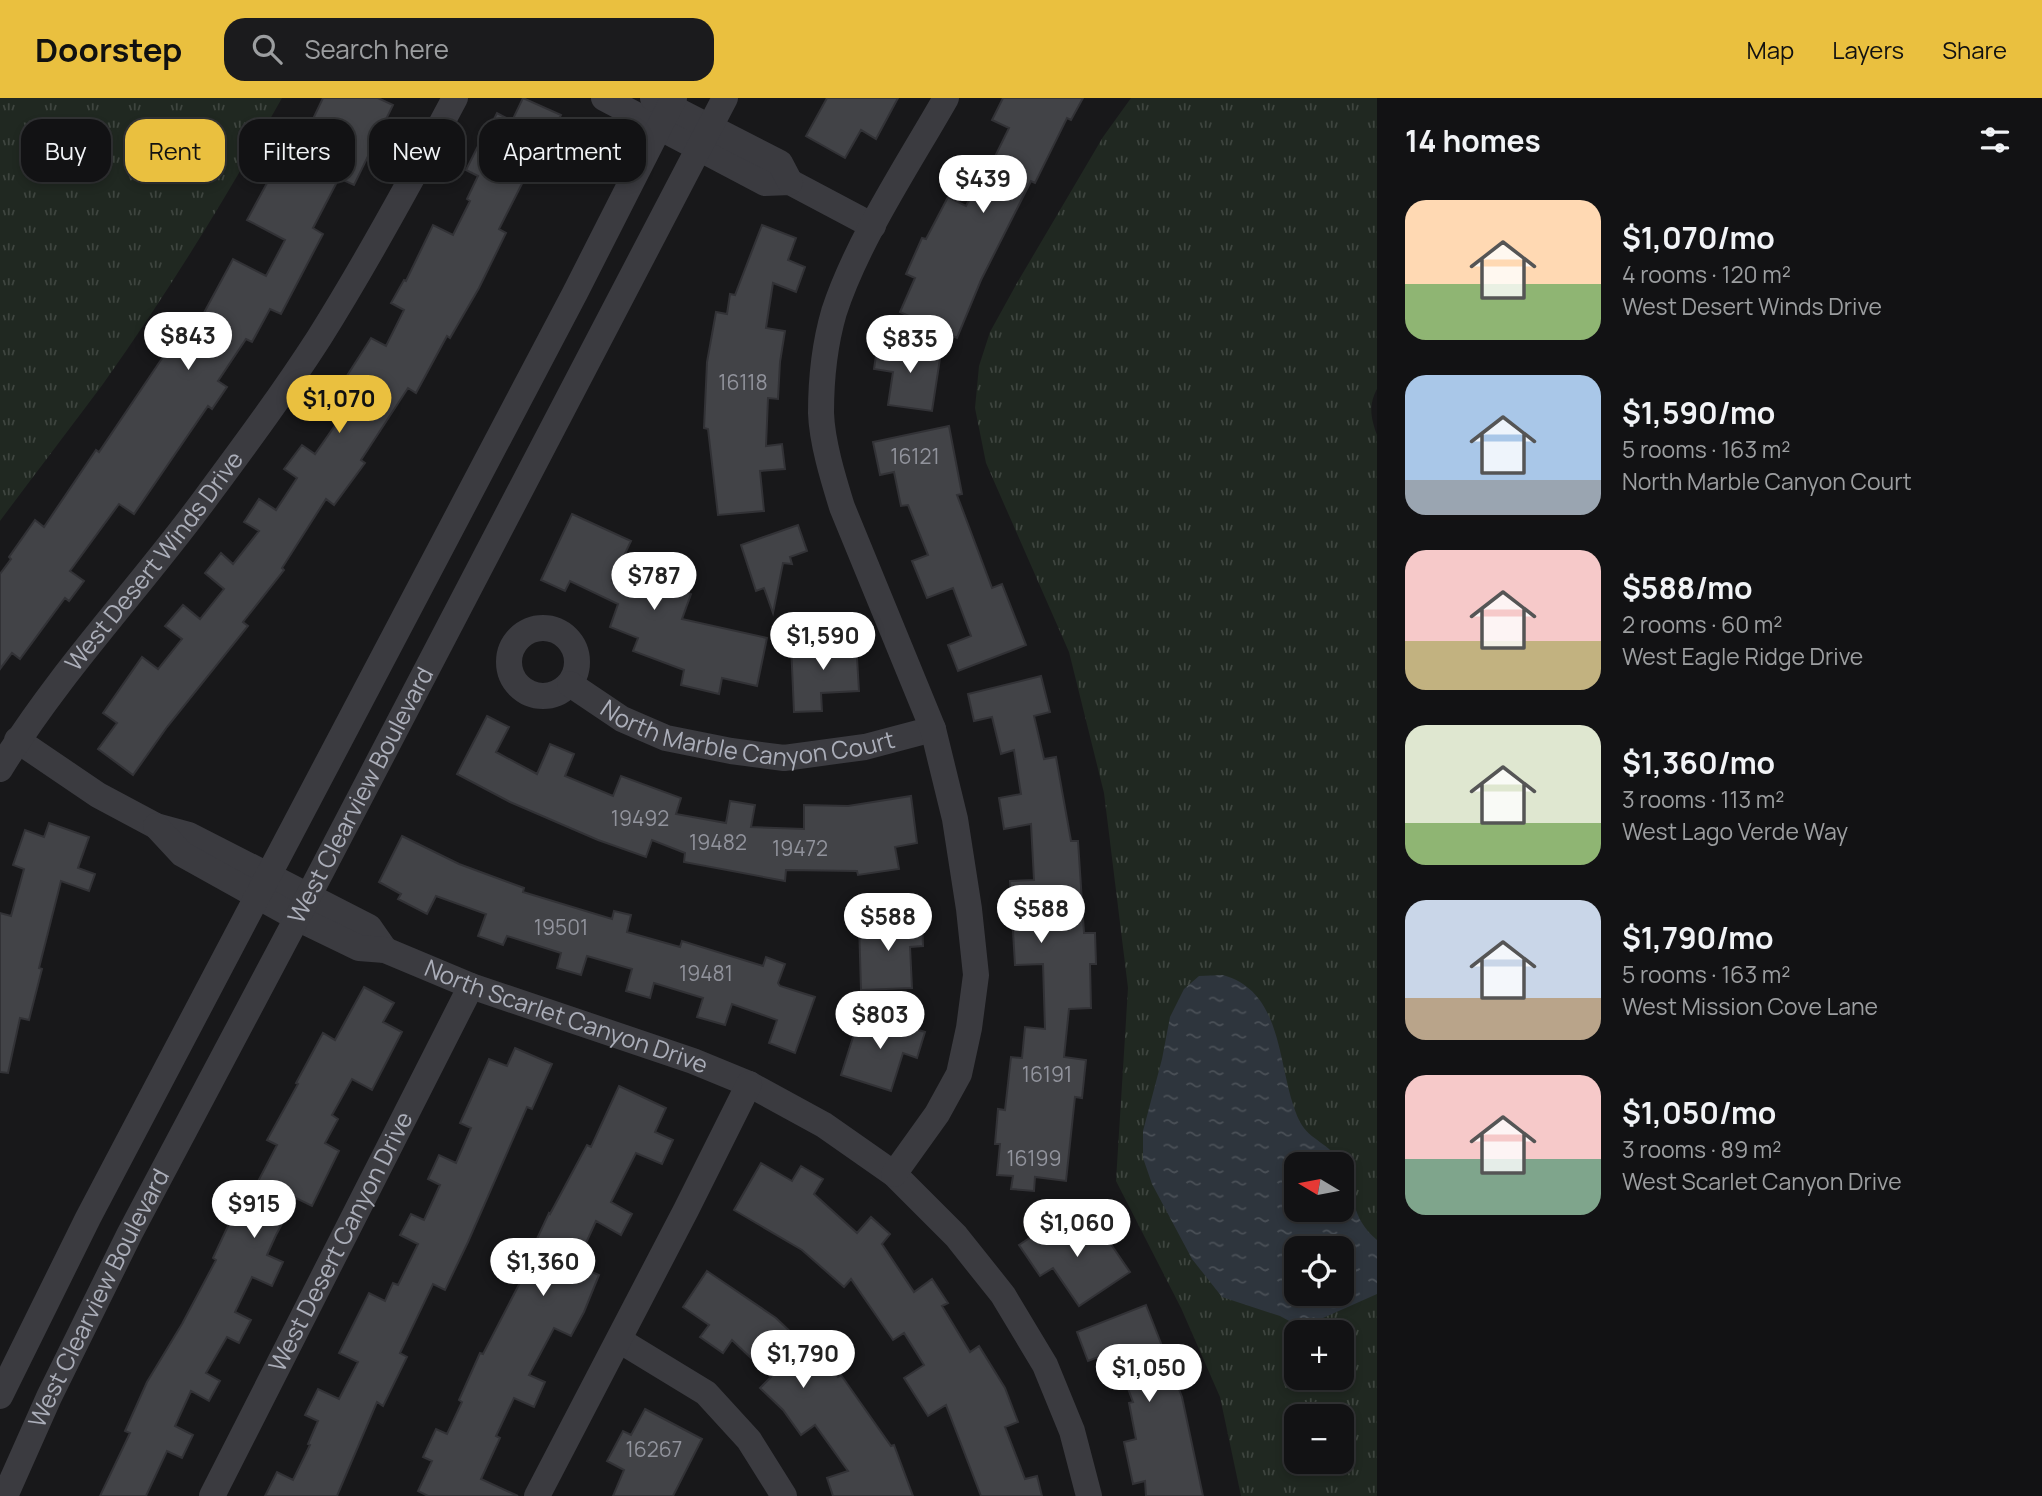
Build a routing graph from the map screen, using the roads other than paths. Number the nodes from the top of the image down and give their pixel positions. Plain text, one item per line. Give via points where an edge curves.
1 (456, 98) edge
2 (604, 98) edge
3 (724, 98) edge
4 (946, 98) edge
5 (664, 108) edge
6 (705, 138) junction
7 (873, 226) junction
8 (570, 684) dead end
9 (933, 729) junction
10 (18, 740) junction
11 (0, 769) edge
12 (264, 887) junction
13 (303, 907) junction
14 (471, 986) junction
15 (750, 1084) junction
16 (894, 1174) junction
17 (619, 1340) junction
18 (0, 1396) edge
19 (5, 1496) edge
20 (212, 1496) edge
21 (537, 1496) edge
22 (784, 1496) edge
23 (1089, 1496) edge

1 - 10 street, West Desert Winds Drive via 318,340 201,504
2 - 5 street
3 - 6 street, West Clearview Boulevard
4 - 7 street
5 - 6 street
5 - 12 street, West Clearview Boulevard via 575,293
6 - 7 street via 780,163 790,182
6 - 13 street, West Clearview Boulevard
7 - 9 street via 834,313 821,414 842,507
8 - 9 street, North Marble Canyon Court via 622,719 666,738 784,758 865,747
9 - 16 street via 955,819 976,975 960,1074
10 - 11 street, West Desert Winds Drive
10 - 12 street, North Scarlet Canyon Drive via 98,795 156,826 189,835
12 - 13 street, North Scarlet Canyon Drive
12 - 18 street, West Clearview Boulevard via 88,1218
13 - 14 street, North Scarlet Canyon Drive via 369,927 385,950
13 - 19 street, West Clearview Boulevard via 130,1233
14 - 15 street, North Scarlet Canyon Drive
14 - 20 street, West Desert Canyon Drive
15 - 16 street, North Scarlet Canyon Drive via 824,1125
15 - 17 street
16 - 23 street, North Scarlet Canyon Drive via 956,1236 1003,1294 1045,1365 1072,1432
17 - 21 street
17 - 22 street via 706,1393 749,1440

